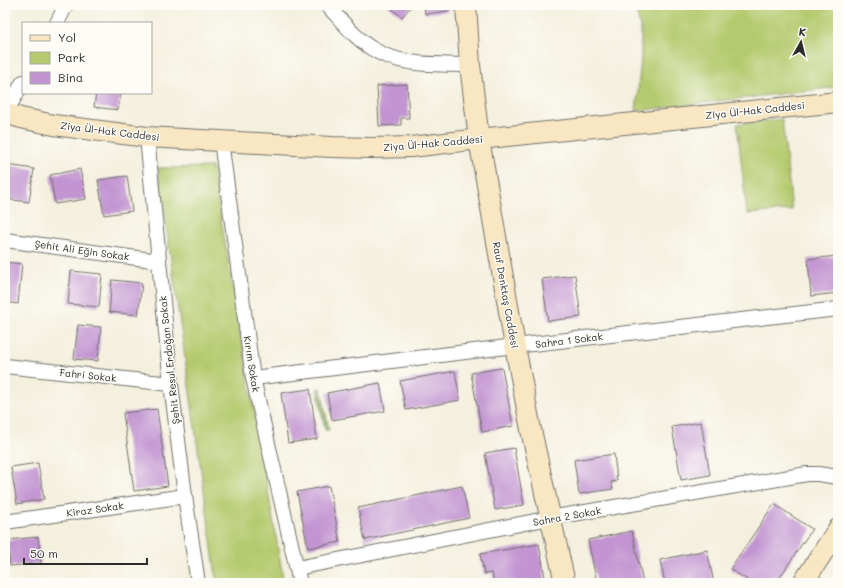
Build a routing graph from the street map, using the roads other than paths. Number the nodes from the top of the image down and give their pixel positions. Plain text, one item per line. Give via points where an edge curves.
1 (66, 5) edge
2 (327, 5) edge
3 (466, 5) edge
4 (58, 22) edge
5 (470, 65) junction
6 (22, 84) edge
7 (838, 102) edge
8 (5, 113) edge
9 (147, 137) junction
10 (479, 139) junction
11 (221, 141) junction
12 (5, 240) edge
13 (159, 261) junction
14 (838, 309) edge
15 (515, 346) junction
16 (5, 366) edge
17 (253, 378) junction
18 (171, 384) junction
19 (838, 478) edge
20 (186, 496) junction
21 (550, 518) junction
22 (5, 522) edge
23 (838, 529) edge
24 (297, 568) junction
25 (198, 583) edge
26 (300, 583) edge
27 (564, 583) edge
28 (803, 583) edge

1 - 4 street
2 - 5 street via 355,36 385,56 418,63
3 - 5 street, Rauf Denktaş Caddesi
5 - 10 street, Rauf Denktaş Caddesi
6 - 8 street
7 - 10 street, Ziya Ül-Hak Caddesi
8 - 9 street, Ziya Ül-Hak Caddesi via 54,124
9 - 11 street, Ziya Ül-Hak Caddesi
9 - 13 street, Şehit Resul Erdoğan Sokak
10 - 11 street, Ziya Ül-Hak Caddesi via 411,147 371,148
10 - 15 street, Rauf Denktaş Caddesi
11 - 17 street, Kırım Sokak
12 - 13 street, Şehit Ali Eğin Sokak
13 - 18 street, Şehit Resul Erdoğan Sokak
14 - 15 street, Sahra 1 Sokak
15 - 17 street, Sahra 1 Sokak
15 - 21 street, Rauf Denktaş Caddesi
16 - 18 street, Fahri Sokak
17 - 24 street, Kırım Sokak
18 - 20 street, Şehit Resul Erdoğan Sokak
19 - 21 street, Sahra 2 Sokak via 807,474
20 - 22 street, Kiraz Sokak
20 - 25 street, Şehit Resul Erdoğan Sokak
21 - 24 street, Sahra 2 Sokak
21 - 27 street, Rauf Denktaş Caddesi
23 - 28 street
24 - 26 street, Kırım Sokak

